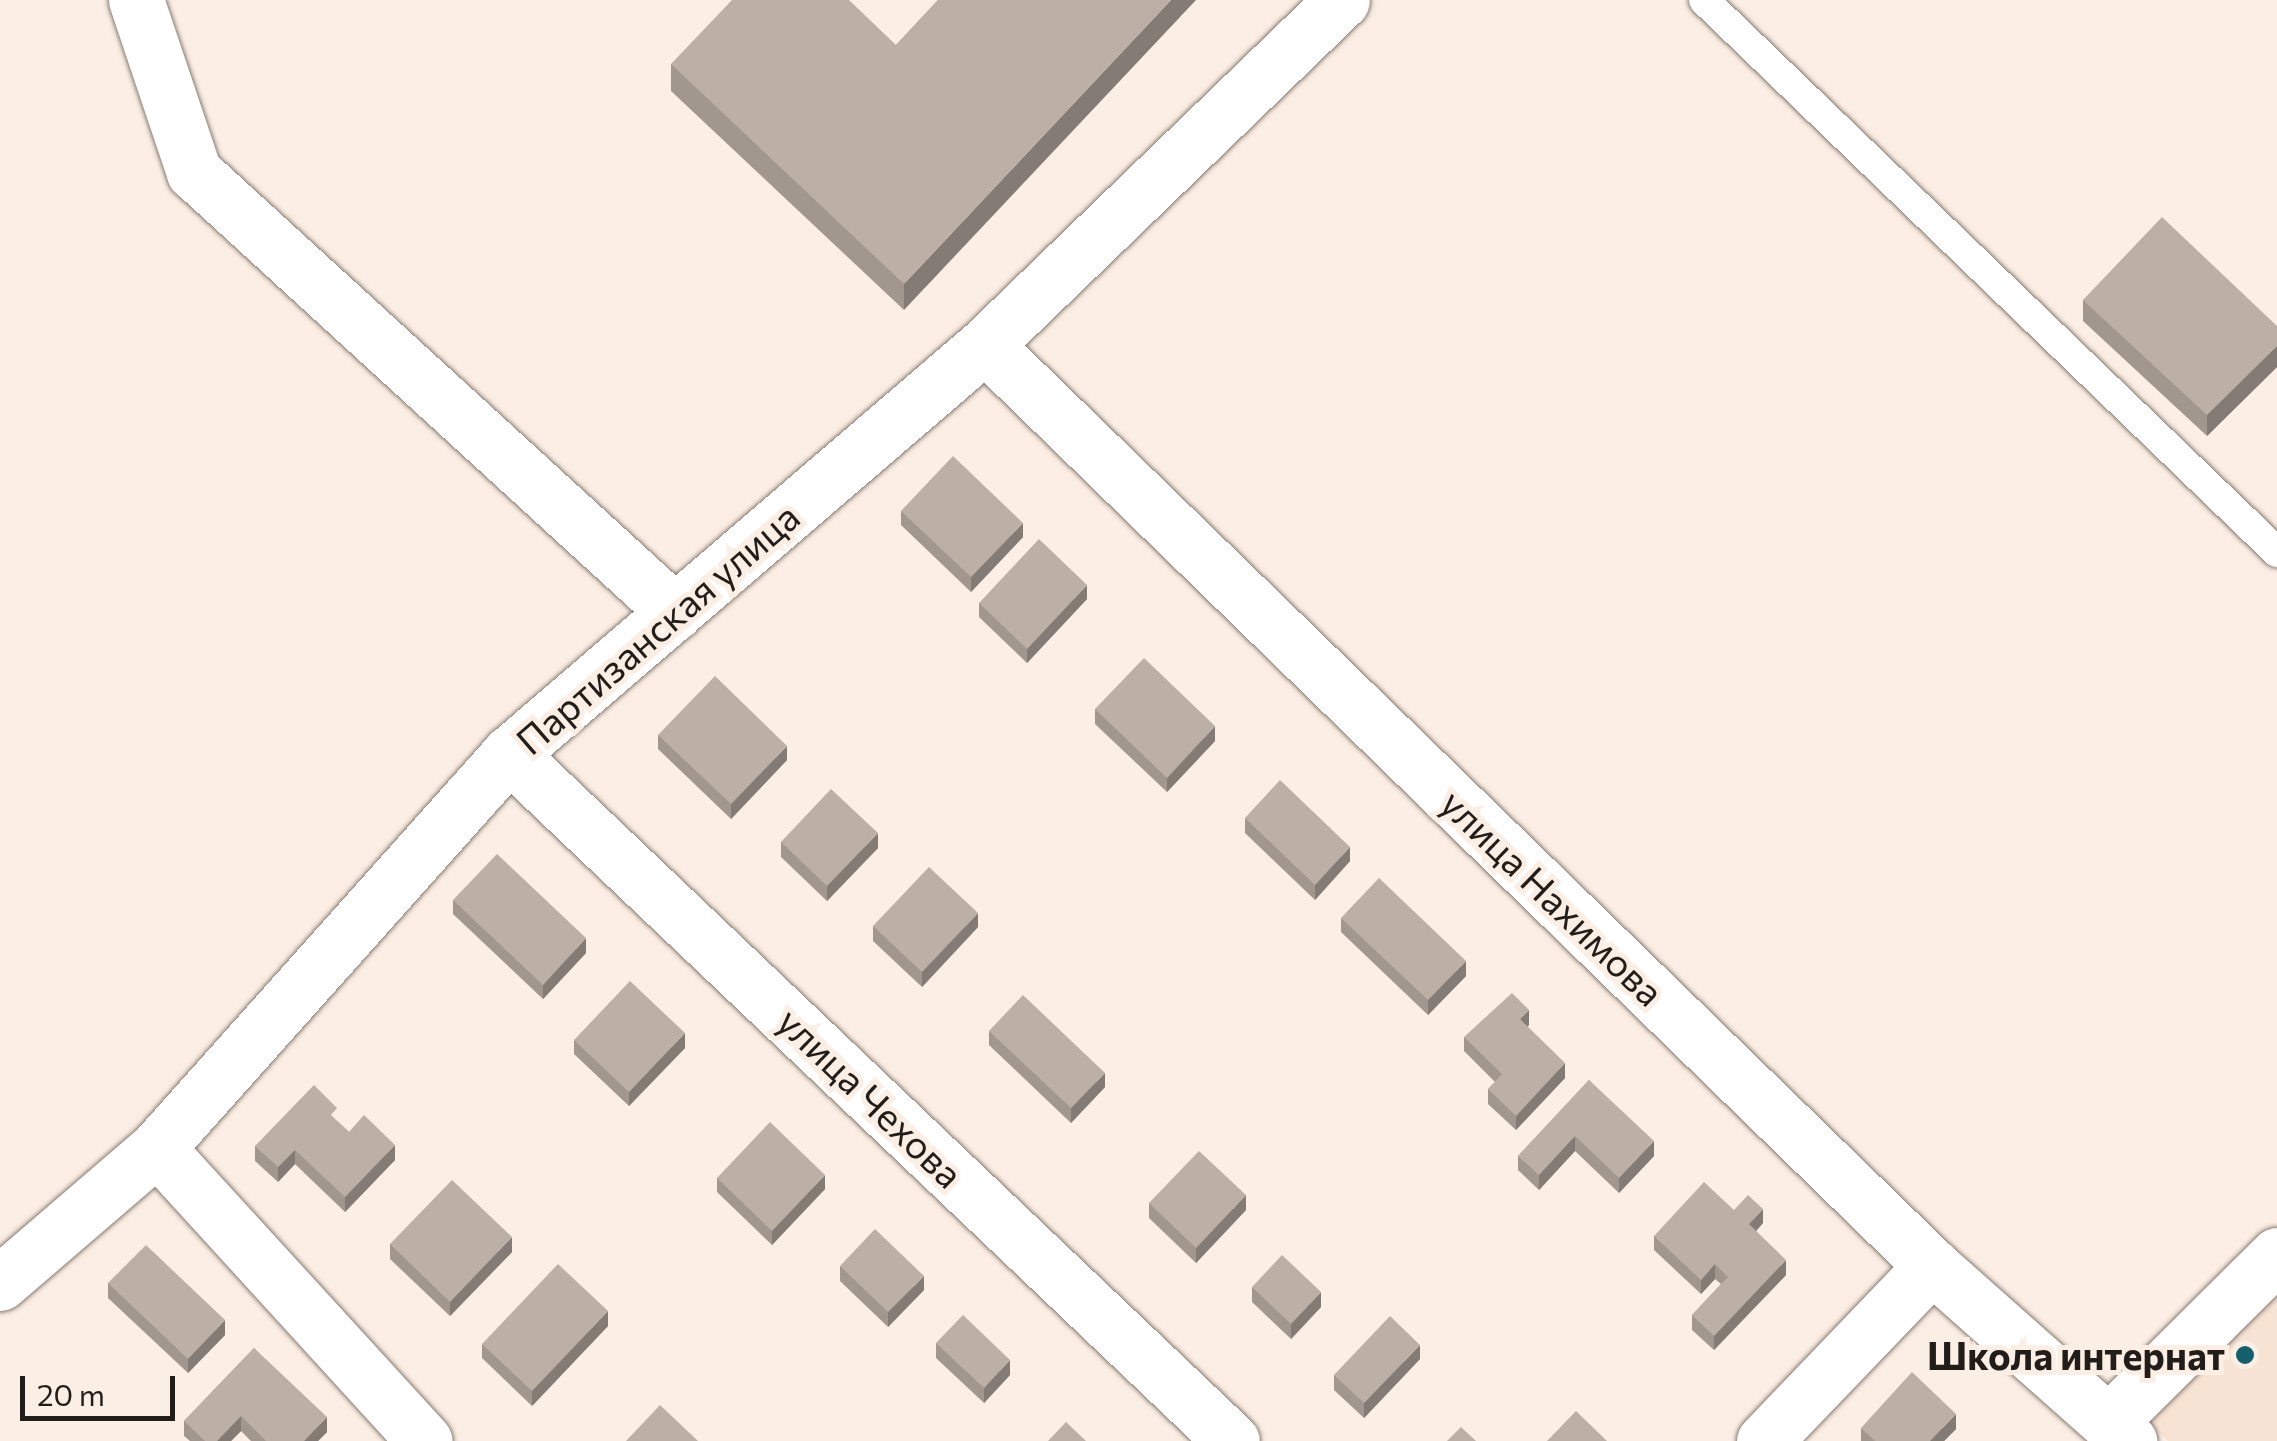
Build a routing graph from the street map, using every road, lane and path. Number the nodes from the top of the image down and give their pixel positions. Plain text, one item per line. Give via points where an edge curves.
1 (136, 0) edge
2 (1342, 0) edge
3 (1704, 0) edge
4 (985, 345) junction
5 (2277, 552) edge
6 (676, 612) junction
7 (510, 754) junction
8 (157, 1148) junction
9 (2277, 1254) edge
10 (1932, 1266) junction
11 (0, 1283) edge
12 (2119, 1432) edge
13 (426, 1441) edge
14 (1232, 1441) edge
15 (1764, 1441) edge

1 - 6 street via 194,172
2 - 4 street, Партизанская улица
3 - 5 lane
4 - 6 street, Партизанская улица
4 - 10 street, улица Нахимова
6 - 7 street, Партизанская улица
7 - 8 street, Партизанская улица
7 - 14 street, улица Чехова
8 - 11 street, Партизанская улица
8 - 13 street
9 - 12 street
10 - 12 street, улица Нахимова
10 - 15 street

